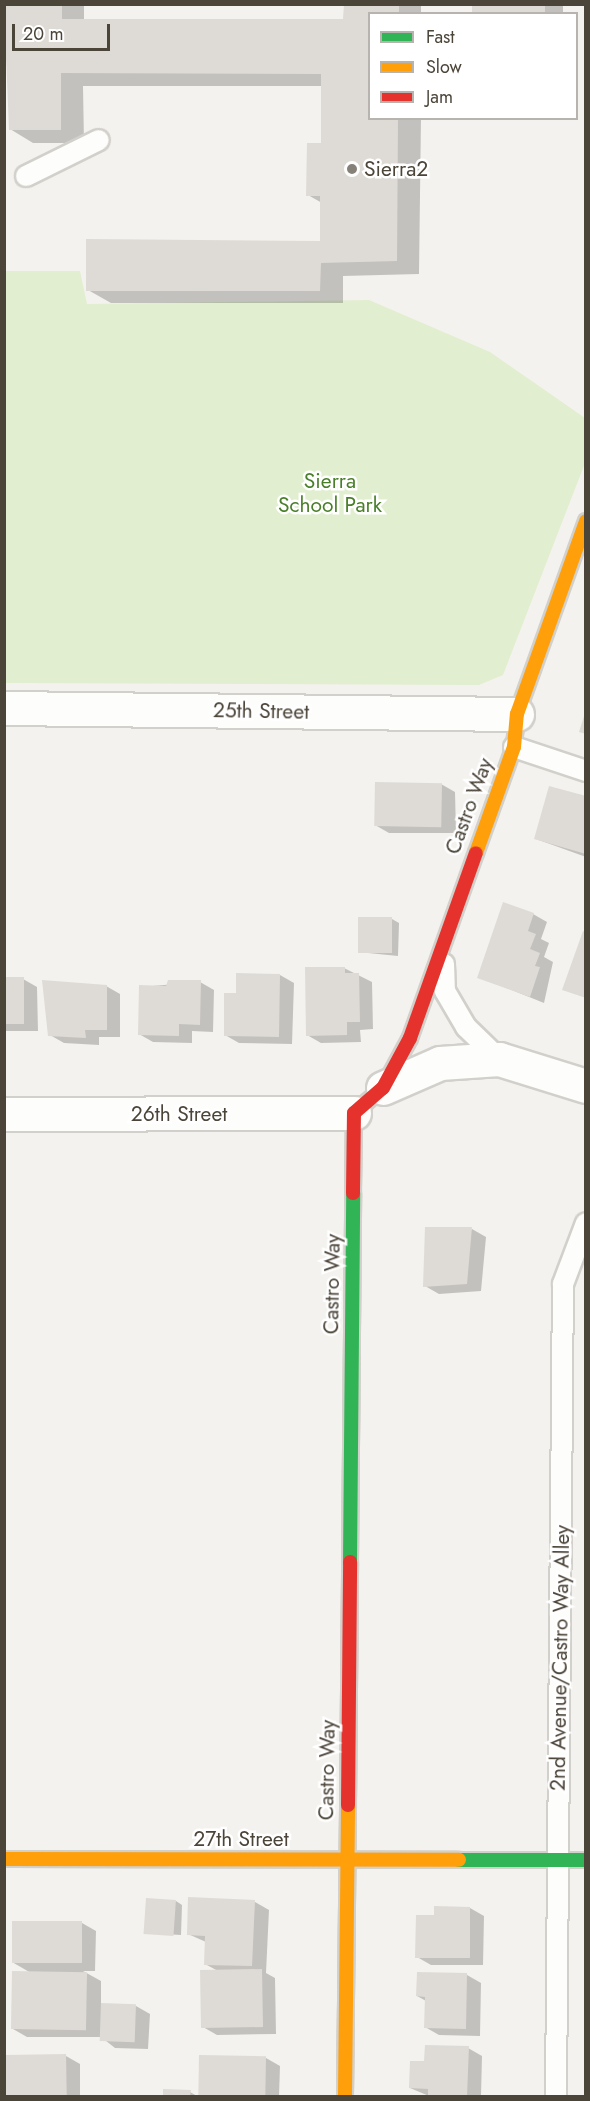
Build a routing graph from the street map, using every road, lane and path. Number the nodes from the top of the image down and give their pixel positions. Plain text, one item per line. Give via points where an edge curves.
1 (99, 140) dead end
2 (26, 176) dead end
3 (585, 521) edge
4 (4, 708) edge
5 (517, 714) junction
6 (514, 747) junction
7 (585, 771) edge
8 (442, 937) junction
9 (499, 1059) junction
10 (585, 1086) edge
11 (383, 1088) junction
12 (354, 1113) junction
13 (4, 1114) edge
14 (585, 1223) edge
15 (4, 1859) edge
16 (347, 1860) junction
17 (558, 1860) junction
18 (585, 1860) edge
19 (345, 2097) edge
20 (556, 2097) edge

1 - 2 lane
3 - 5 street, Castro Way
4 - 5 street, 25th Street
5 - 6 street, Castro Way
6 - 7 lane
6 - 8 street, Castro Way
8 - 9 lane via 445,990 466,1027
8 - 11 street, Castro Way via 410,1038
9 - 10 street
9 - 11 street via 440,1063
11 - 12 street, Castro Way
12 - 13 street, 26th Street
12 - 16 street, Castro Way
14 - 17 lane, 2nd Avenue/Castro Way Alley via 563,1284
15 - 16 street, 27th Street
16 - 17 street, 27th Street
16 - 19 street, Castro Way
17 - 18 street, 27th Street
17 - 20 lane, 2nd Avenue/Castro Way Alley

